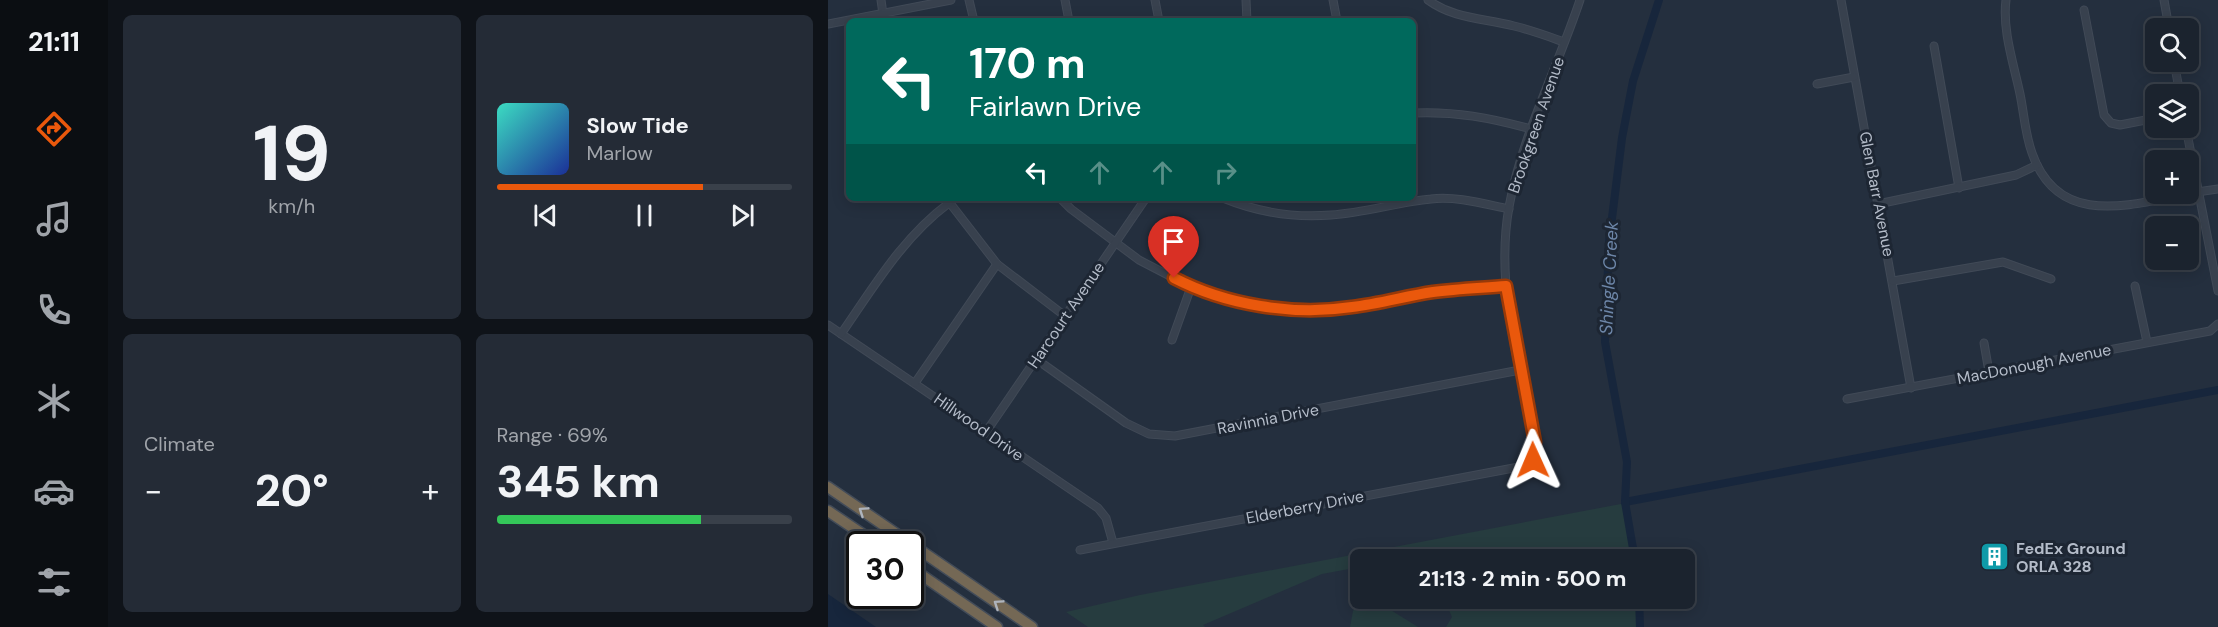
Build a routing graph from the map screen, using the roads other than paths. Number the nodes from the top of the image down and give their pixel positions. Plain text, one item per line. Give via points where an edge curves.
1 (880, 0) edge
2 (951, 0) edge
3 (969, 0) edge
4 (1065, 0) edge
5 (1155, 0) edge
6 (1246, 0) edge
7 (1333, 0) edge
8 (1428, 0) edge
9 (1580, 0) edge
10 (1840, 0) edge
11 (2006, 0) edge
12 (2164, 0) edge
13 (2084, 10) dead end
14 (883, 17) edge
15 (973, 18) edge
16 (1068, 18) edge
17 (1158, 18) edge
18 (1247, 18) edge
19 (1336, 18) edge
20 (2167, 18) edge
21 (846, 22) edge
22 (828, 24) edge
23 (1564, 42) junction
24 (1934, 46) dead end
25 (1854, 77) junction
26 (1817, 84) dead end
27 (1416, 113) edge
28 (2145, 120) edge
29 (1531, 129) junction
30 (2037, 165) junction
31 (1959, 188) junction
32 (2218, 189) edge
33 (2199, 192) joint
34 (947, 201) edge
35 (1063, 201) edge
36 (1144, 201) edge
37 (1231, 201) edge
38 (2145, 201) edge
39 (1878, 204) junction
40 (1509, 208) junction
41 (1114, 243) junction
42 (998, 264) junction
43 (2051, 279) dead end
44 (1893, 281) junction
45 (1506, 286) junction
46 (2135, 286) dead end
47 (1191, 287) junction
48 (2218, 291) edge
49 (1065, 316) junction
50 (2218, 324) edge
51 (828, 325) edge
52 (841, 334) junction
53 (1172, 340) dead end
54 (2147, 342) junction
55 (1984, 343) dead end
56 (1036, 359) junction
57 (1520, 370) junction
58 (1989, 372) junction
59 (915, 383) junction
60 (1911, 388) junction
61 (1847, 399) dead end
62 (986, 432) junction
63 (1529, 464) joint
64 (828, 487) edge
65 (828, 511) edge
66 (858, 531) edge
67 (1113, 543) junction
68 (1080, 550) dead end
69 (924, 577) edge
70 (997, 627) edge
71 (1032, 627) edge

1 - 14 street
2 - 14 street
3 - 15 street
4 - 16 street
5 - 17 street
6 - 18 street
7 - 19 street
8 - 23 street via 1451,13
9 - 23 street, Brookgreen Avenue
10 - 25 street, Glen Barr Avenue
11 - 30 street via 2009,38
12 - 20 street
13 - 28 street via 2104,115 2111,123
21 - 22 street
23 - 29 street, Brookgreen Avenue
24 - 31 street
25 - 26 street
25 - 39 street, Glen Barr Avenue
27 - 29 street via 1450,112 1494,118
29 - 40 street, Brookgreen Avenue
30 - 31 street via 2016,175
30 - 38 street via 2060,193 2080,204 2101,208
31 - 39 street
32 - 33 street
33 - 48 street
34 - 42 street
34 - 52 street via 901,249
35 - 41 street
36 - 41 street, Harcourt Avenue
37 - 40 street via 1290,215 1331,215 1431,199
39 - 44 street, Glen Barr Avenue
40 - 45 street, Brookgreen Avenue
41 - 47 street
41 - 49 street, Harcourt Avenue
42 - 49 street
42 - 59 street
43 - 44 street via 2003,262
44 - 60 street, Glen Barr Avenue
45 - 47 street via 1434,292 1350,308 1306,309 1261,307
45 - 57 street, Brookgreen Avenue
46 - 54 street
47 - 53 street
49 - 56 street, Harcourt Avenue
50 - 54 street, MacDonough Avenue via 2210,331
51 - 52 street, Hillwood Drive
52 - 59 street, Hillwood Drive
54 - 58 street, MacDonough Avenue
55 - 58 street
56 - 57 street, Ravinnia Drive via 1126,423 1149,434 1175,436
56 - 62 street, Harcourt Avenue
57 - 63 street, Brookgreen Avenue via 1535,442
58 - 60 street, MacDonough Avenue
59 - 62 street, Hillwood Drive
60 - 61 street, MacDonough Avenue
62 - 67 street, Hillwood Drive via 1098,508 1106,518
63 - 67 street, Elderberry Drive
71 -> 64 highway
65 - 66 highway
67 - 68 street, Elderberry Drive
69 - 70 highway

